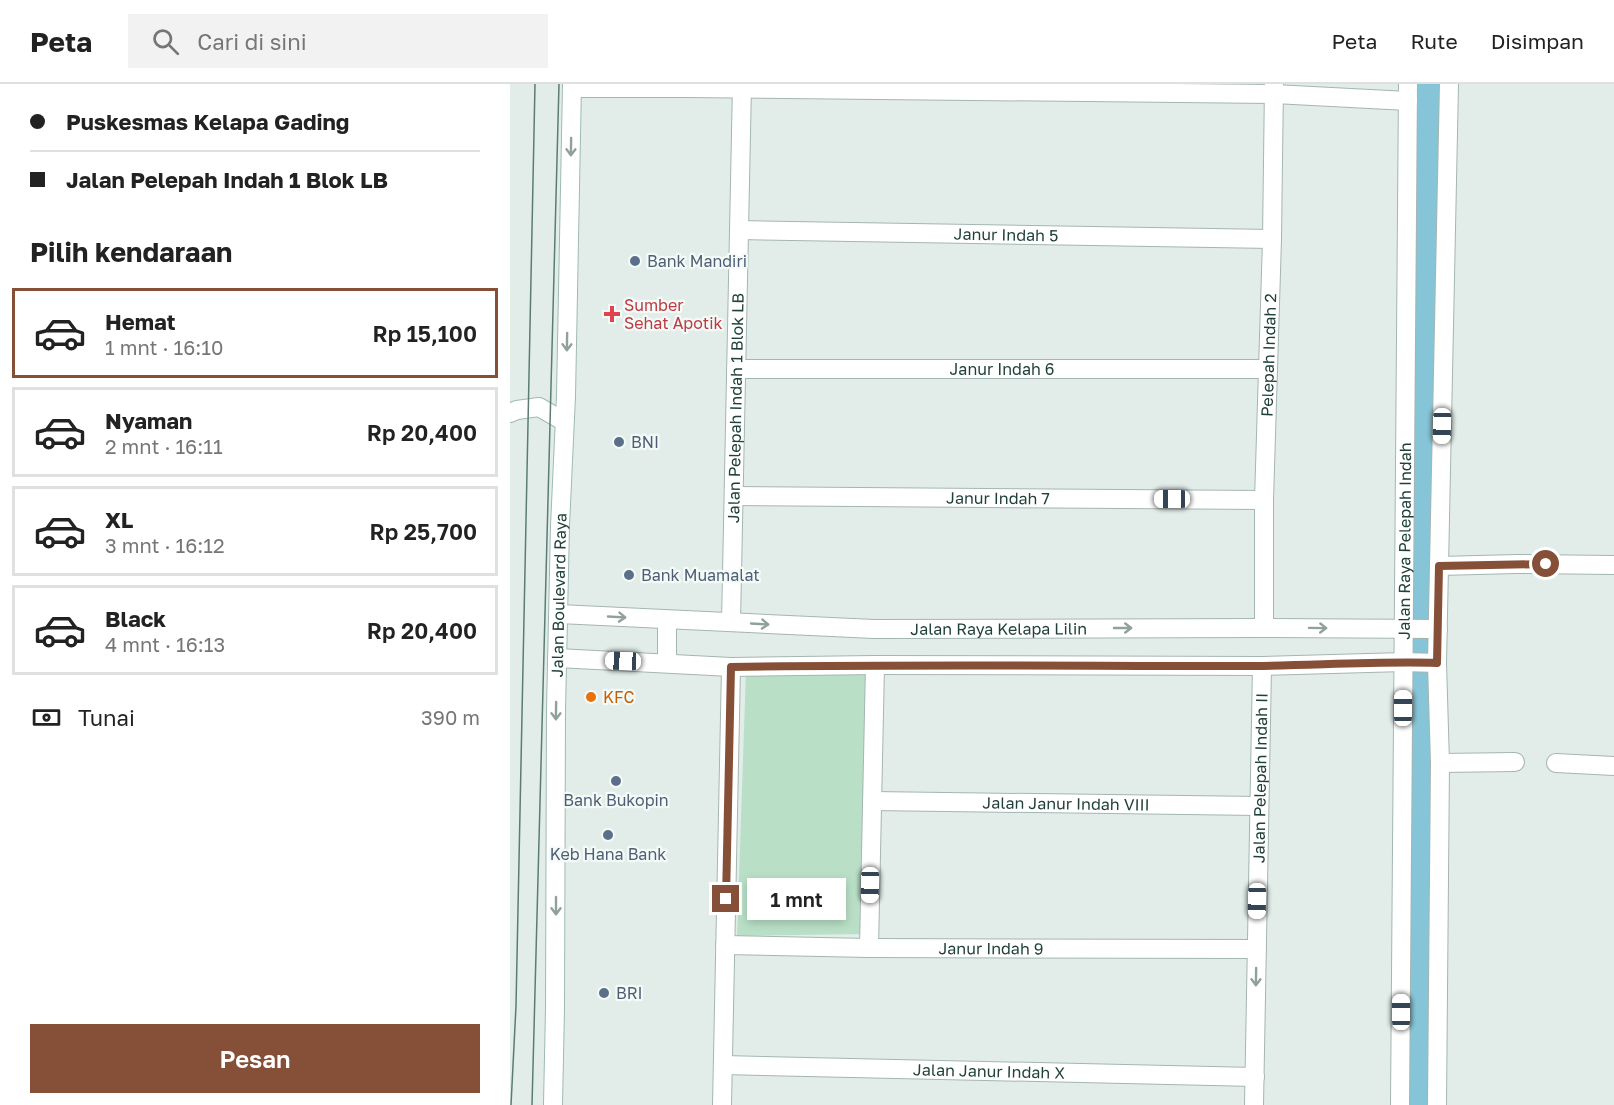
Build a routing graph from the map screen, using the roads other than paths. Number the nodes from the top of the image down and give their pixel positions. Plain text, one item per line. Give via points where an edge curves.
1 (1449, 84) edge
2 (572, 86) edge
3 (742, 86) edge
4 (1274, 89) edge
5 (1408, 93) edge
6 (739, 230) junction
7 (1272, 239) junction
8 (736, 369) junction
9 (1268, 369) junction
10 (566, 396) junction
11 (510, 412) edge
12 (558, 417) junction
13 (734, 496) junction
14 (1264, 500) junction
15 (560, 526) junction
16 (1614, 565) edge
17 (1438, 572) junction
18 (559, 614) junction
19 (667, 620) junction
20 (731, 622) junction
21 (1264, 628) junction
22 (1434, 629) junction
23 (1406, 630) junction
24 (557, 658) junction
25 (1407, 662) junction
26 (667, 663) junction
27 (1434, 663) junction
28 (875, 665) junction
29 (1262, 666) junction
30 (731, 667) junction
31 (1515, 762) dead end
32 (1440, 763) junction
33 (1556, 763) dead end
34 (1614, 766) edge
35 (872, 801) junction
36 (1259, 806) junction
37 (725, 945) junction
38 (869, 948) junction
39 (1257, 949) junction
40 (723, 1065) junction
41 (1255, 1077) junction
42 (553, 1105) edge
43 (722, 1105) edge
44 (1254, 1105) edge
45 (1400, 1105) edge
46 (1437, 1105) edge

1 - 17 street, Jalan Raya Pelepah Indah
2 - 3 street
2 -> 10 street, Jalan Boulevard Raya
3 - 4 street
3 - 6 street, Jalan Pelepah Indah 1 Blok LB
4 - 5 street
4 - 7 street, Pelepah Indah 2
5 - 23 street, Jalan Raya Pelepah Indah
6 - 7 street, Janur Indah 5
6 - 8 street, Jalan Pelepah Indah 1 Blok LB
7 - 9 street, Pelepah Indah 2
8 - 9 street, Janur Indah 6
8 - 13 street, Jalan Pelepah Indah 1 Blok LB
9 - 14 street, Pelepah Indah 2
10 - 12 street
10 - 15 street, Jalan Boulevard Raya
11 - 12 street via 539,407
12 - 15 street via 550,511
13 - 14 street, Janur Indah 7
13 - 20 street, Jalan Pelepah Indah 1 Blok LB
14 - 21 street, Pelepah Indah 2
15 - 18 street, Jalan Boulevard Raya
16 - 17 street via 1517,564
17 - 22 street, Jalan Raya Pelepah Indah
18 -> 19 street, Jalan Raya Kelapa Lilin
18 - 24 street, Jalan Boulevard Raya
19 - 20 street, Jalan Raya Kelapa Lilin
19 - 26 street
20 -> 21 street, Jalan Raya Kelapa Lilin via 874,629
21 -> 23 street, Jalan Raya Kelapa Lilin
22 - 23 street, Jalan Raya Kelapa Lilin
22 - 27 street, Jalan Raya Pelepah Indah
23 - 25 street, Jalan Raya Pelepah Indah
24 - 26 street
24 -> 42 street, Jalan Boulevard Raya
25 - 27 street
25 - 29 street
25 - 45 street, Jalan Raya Pelepah Indah
26 - 30 street
27 - 32 street, Jalan Raya Pelepah Indah
28 - 29 street
28 - 30 street
28 - 35 street
29 - 36 street, Jalan Pelepah Indah II
30 - 37 street
31 - 32 street
32 - 46 street, Jalan Raya Pelepah Indah
33 - 34 street
35 - 36 street, Jalan Janur Indah VIII
35 - 38 street
36 - 39 street, Jalan Pelepah Indah II
37 - 38 street, Janur Indah 9
37 - 40 street
38 - 39 street, Janur Indah 9
39 -> 41 street, Jalan Pelepah Indah II
40 - 41 street, Jalan Janur Indah X
40 - 43 street
41 - 44 street, Jalan Pelepah Indah II

